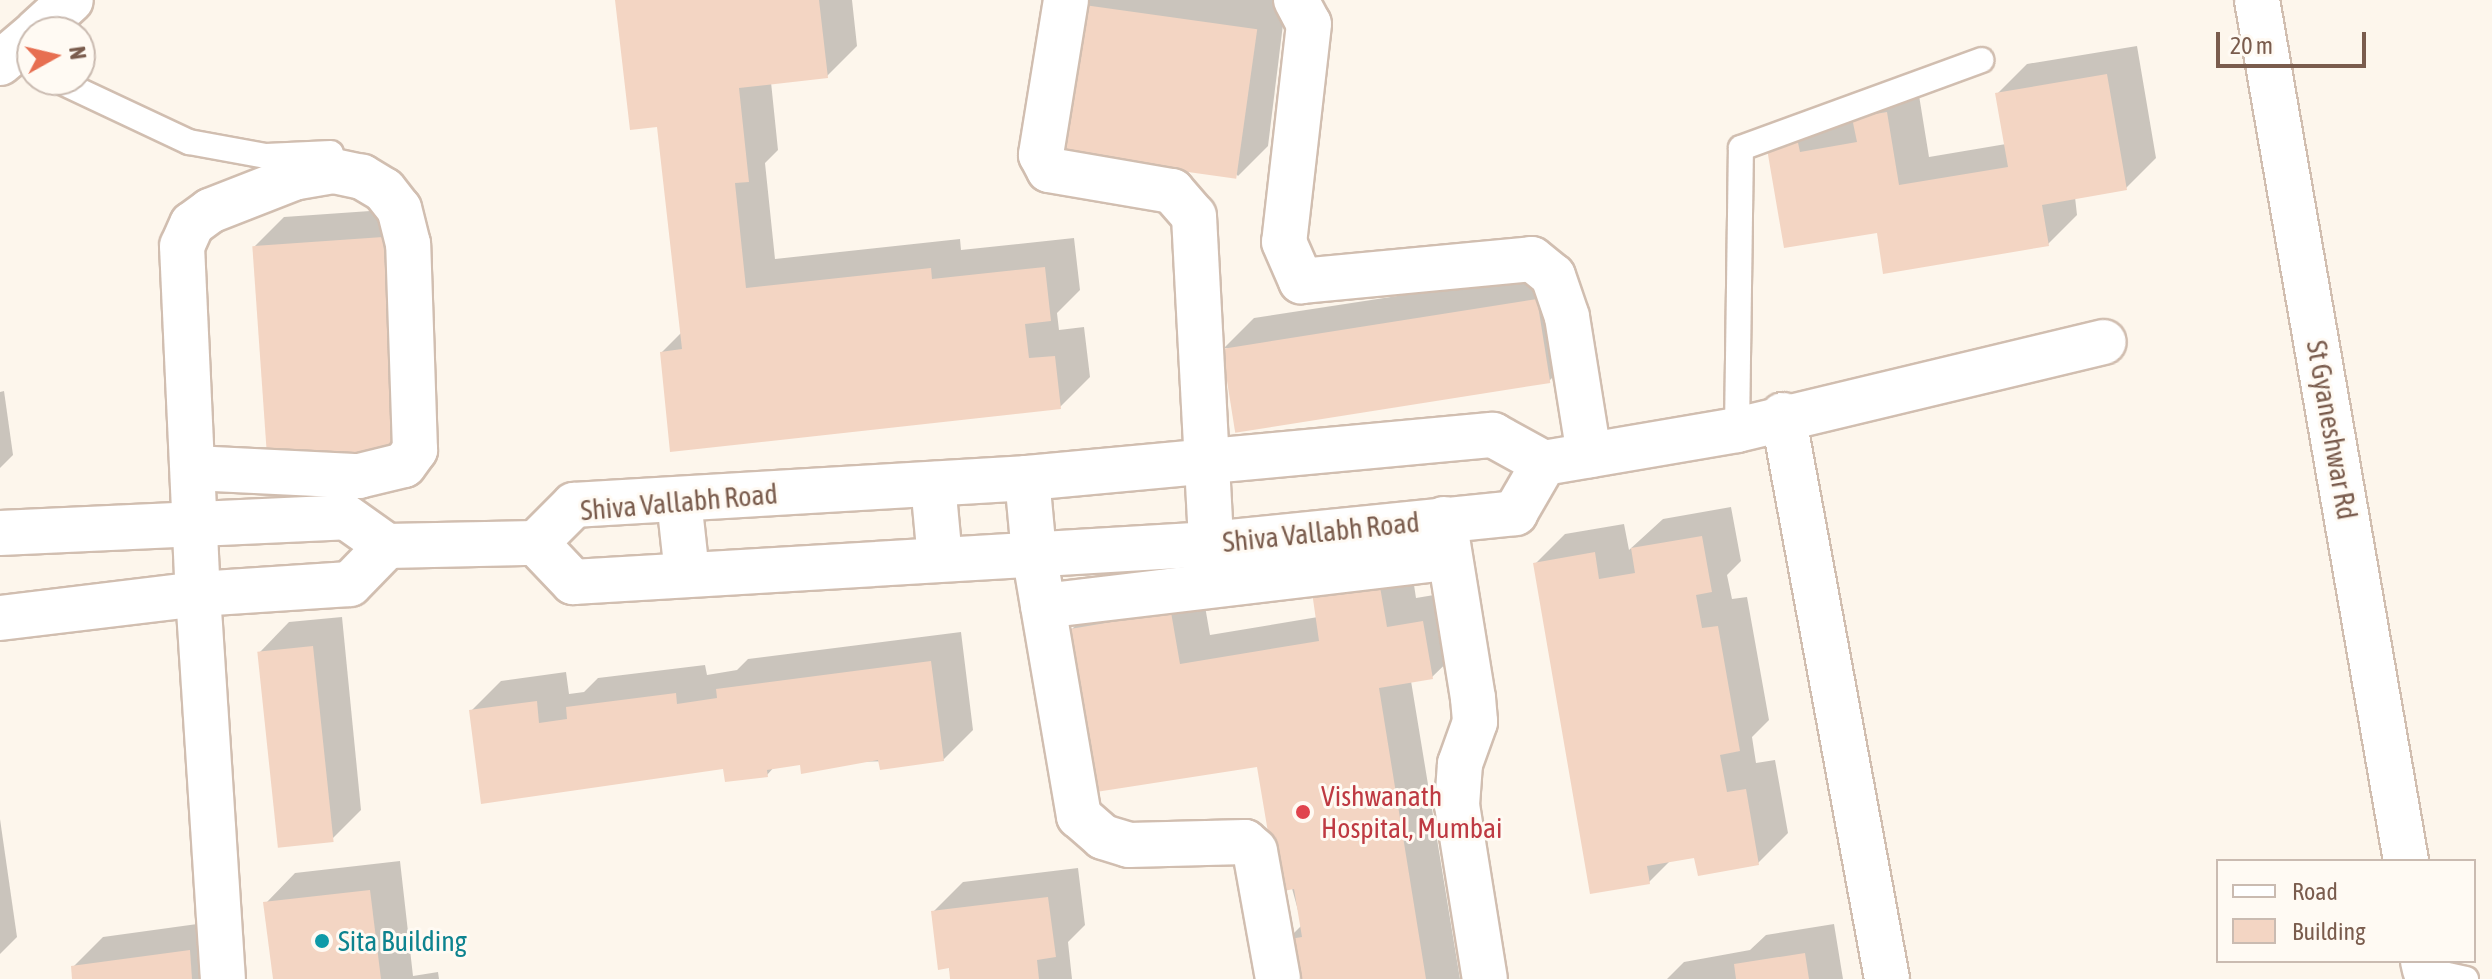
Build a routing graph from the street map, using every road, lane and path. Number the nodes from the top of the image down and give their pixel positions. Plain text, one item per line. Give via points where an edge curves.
1 (71, 0) edge
2 (1066, 0) edge
3 (1296, 0) edge
4 (2257, 0) edge
5 (56, 16) edge
6 (1981, 60) dead end
7 (91, 96) edge
8 (338, 153) dead end
9 (2104, 342) dead end
10 (1783, 415) junction
11 (1737, 430) junction
12 (1589, 455) junction
13 (1203, 460) junction
14 (1544, 463) junction
15 (193, 468) junction
16 (1027, 478) junction
17 (933, 484) junction
18 (679, 500) junction
19 (196, 520) junction
20 (0, 533) edge
21 (1446, 539) junction
22 (536, 543) junction
23 (1211, 544) junction
24 (387, 546) junction
25 (1034, 553) junction
26 (940, 559) junction
27 (687, 574) junction
28 (198, 594) junction
29 (1043, 606) junction
30 (0, 618) edge
31 (2406, 859) edge
32 (223, 979) edge
33 (1278, 979) edge
34 (1485, 979) edge
35 (1887, 979) edge

1 - 5 street
2 - 13 street via 1041,155 1049,170 1064,175 1172,191 1194,216
3 - 12 street via 1309,24 1284,242 1301,281 1532,259 1553,276 1567,317
4 - 31 street, St Gyaneshwar Rd
6 - 11 lane via 1741,148
7 - 8 lane via 189,142 266,156
9 - 10 street
10 - 11 street
10 - 35 street
11 - 12 street
12 - 14 street
13 - 14 street, Shiva Vallabh Road via 1493,435
13 - 16 street, Shiva Vallabh Road
13 - 23 street
14 - 21 street, Shiva Vallabh Road via 1515,513
15 - 15 street via 182,246 192,224 238,199 320,173 362,177 384,190 399,209 408,244 415,450 404,465 359,476
15 - 19 street
16 - 17 street, Shiva Vallabh Road
16 - 25 street
17 - 18 street, Shiva Vallabh Road
17 - 26 street
18 - 22 street, Shiva Vallabh Road via 574,505
18 - 27 street
19 - 20 street
19 - 24 street via 346,517
19 - 28 street
21 - 23 street, Shiva Vallabh Road
21 - 29 street
21 - 34 street via 1475,722 1460,764 1457,805
22 - 24 street
22 - 27 street, Shiva Vallabh Road via 573,582
23 - 25 street, Shiva Vallabh Road
24 - 28 street via 350,584
25 - 26 street, Shiva Vallabh Road
25 - 29 street
26 - 27 street, Shiva Vallabh Road
28 - 30 street
28 - 32 street
29 - 33 street via 1079,816 1103,837 1129,845 1245,842 1255,851

